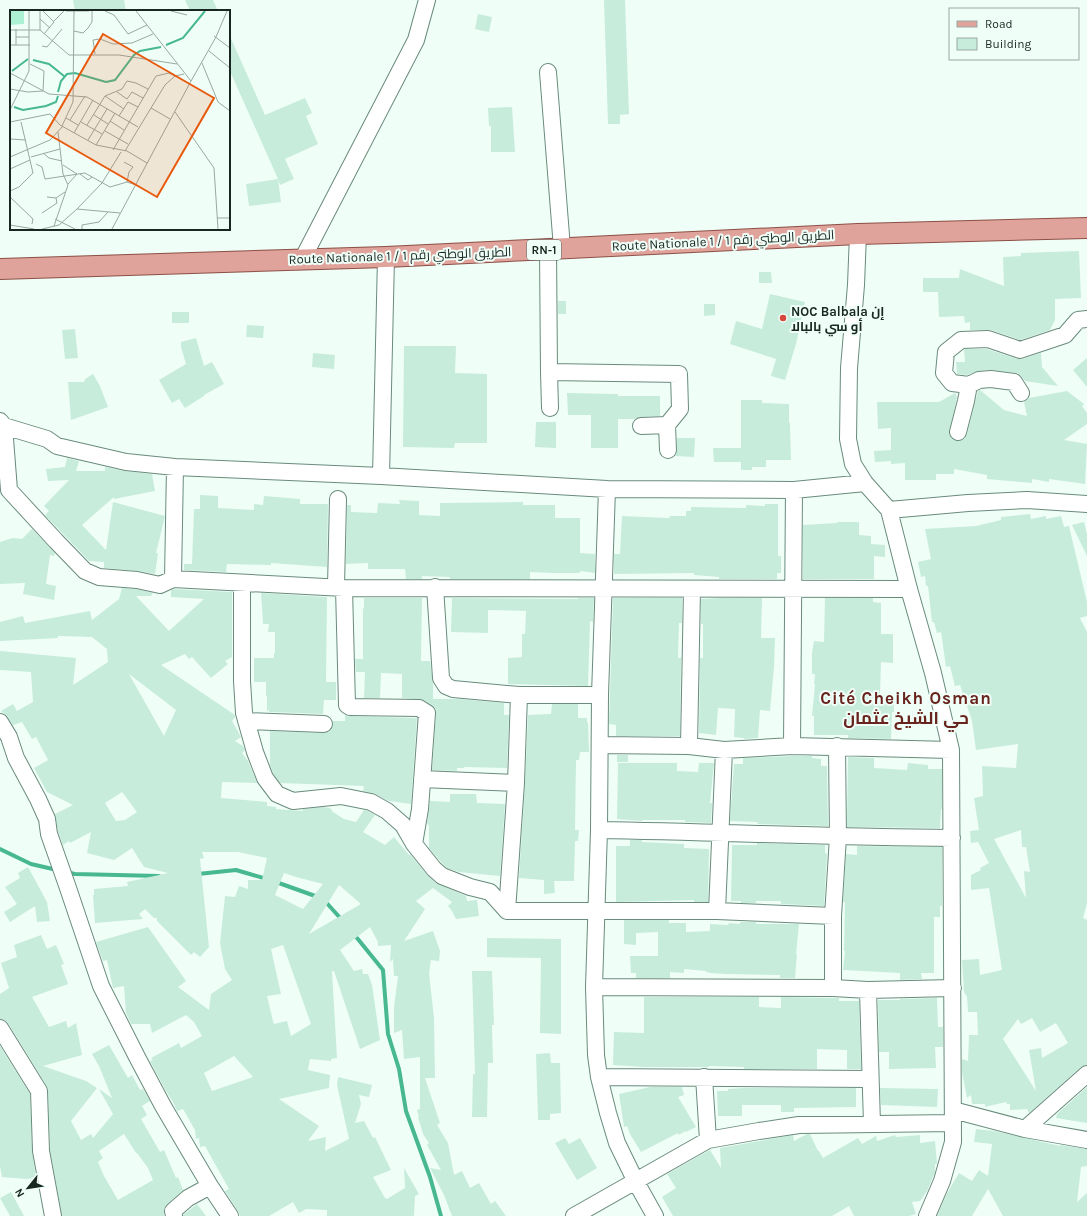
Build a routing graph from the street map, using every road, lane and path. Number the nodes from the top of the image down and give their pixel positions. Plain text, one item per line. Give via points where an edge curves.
1 (427, 0) edge
2 (548, 72) dead end
3 (1087, 228) edge
4 (858, 234) junction
5 (555, 249) junction
6 (386, 257) junction
7 (302, 260) junction
8 (0, 269) edge
9 (1087, 319) edge
10 (550, 372) junction
11 (969, 385) junction
12 (1021, 393) dead end
13 (550, 408) dead end
14 (2, 423) edge
15 (667, 425) junction
16 (641, 426) dead end
17 (958, 432) dead end
18 (668, 450) dead end
19 (175, 467) junction
20 (382, 476) junction
21 (865, 483) junction
22 (607, 489) junction
23 (794, 490) junction
24 (338, 499) dead end
25 (1087, 504) edge
26 (889, 510) junction
27 (173, 579) junction
28 (242, 583) junction
29 (435, 587) junction
30 (340, 588) junction
31 (604, 588) junction
32 (692, 589) junction
33 (909, 589) junction
34 (792, 590) junction
35 (519, 695) junction
36 (600, 695) junction
37 (246, 721) junction
38 (0, 722) edge
39 (324, 724) dead end
40 (601, 745) junction
41 (689, 746) junction
42 (792, 746) junction
43 (837, 746) junction
44 (724, 750) junction
45 (951, 750) junction
46 (422, 779) junction
47 (516, 783) junction
48 (599, 830) junction
49 (720, 832) junction
50 (838, 837) junction
51 (952, 838) junction
52 (414, 844) junction
53 (507, 910) junction
54 (597, 911) junction
55 (718, 911) junction
56 (833, 916) junction
57 (594, 987) junction
58 (833, 988) junction
59 (953, 988) junction
60 (868, 990) junction
61 (0, 1028) edge
62 (1087, 1074) edge
63 (599, 1077) junction
64 (704, 1077) junction
65 (870, 1079) junction
66 (953, 1116) junction
67 (872, 1124) junction
68 (1026, 1129) junction
69 (708, 1140) junction
70 (1087, 1140) edge
71 (636, 1182) junction
72 (210, 1186) junction
73 (53, 1216) edge
74 (174, 1216) edge
75 (230, 1216) edge
76 (574, 1216) edge
77 (655, 1216) edge
78 (927, 1216) edge

1 - 7 street via 416,40
2 - 5 street
3 - 4 main road, Route Nationale 1 / الطريق الوطني رقم 1 / RN-1
4 - 5 main road, Route Nationale 1 / الطريق الوطني رقم 1 / RN-1
4 - 21 street via 849,368 848,439 853,464
5 - 6 main road, Route Nationale 1 / الطريق الوطني رقم 1 / RN-1
5 - 10 street
6 - 7 main road, Route Nationale 1 / الطريق الوطني رقم 1 / RN-1
6 - 20 street
7 - 8 main road, Route Nationale 1 / الطريق الوطني رقم 1 / RN-1
9 - 11 street via 1078,320 1065,335 1020,350 988,339 961,340 946,352 944,373 952,383
10 - 13 street
10 - 15 street via 679,374 680,410
11 - 12 street via 978,380 991,379 1014,382
11 - 17 street
14 - 19 street via 68,449 126,462
14 - 27 street via 9,490 86,571 98,577 137,580 160,585
15 - 16 street
15 - 18 street
19 - 20 street
19 - 27 street
20 - 22 street
21 - 23 street
21 - 26 street
22 - 23 street
22 - 31 street
23 - 34 street
24 - 30 street
25 - 26 street via 1027,500
26 - 33 street
27 - 28 street
28 - 30 street
28 - 37 street via 242,681
29 - 30 street
29 - 31 street
29 - 35 street via 440,678 446,686 453,689
30 - 46 street via 347,705 419,708 427,713
31 - 32 street
31 - 36 street
32 - 34 street
32 - 41 street
33 - 34 street
33 - 45 street via 934,673
34 - 42 street
35 - 36 street
35 - 47 street
36 - 40 street
37 - 39 street
37 - 52 street via 266,778 277,794 293,801 341,796 371,802 387,811 403,825
38 - 72 street via 47,819 49,834 101,986 159,1099
40 - 41 street
40 - 48 street
41 - 44 street
42 - 43 street
42 - 44 street
43 - 45 street
43 - 50 street
44 - 49 street
45 - 51 street
46 - 47 street
46 - 52 street
47 - 53 street
48 - 49 street
48 - 54 street
49 - 50 street
49 - 55 street
50 - 51 street
50 - 56 street
51 - 59 street
52 - 53 street via 442,876 490,892
53 - 54 street
54 - 55 street
54 - 57 street
55 - 56 street
56 - 58 street
57 - 58 street
57 - 63 street
58 - 60 street
59 - 60 street
59 - 66 street
60 - 65 street
61 - 73 street via 39,1091 41,1151
62 - 68 street
63 - 64 street
63 - 71 street via 617,1143
64 - 65 street
64 - 69 street
65 - 67 street
66 - 67 street
66 - 68 street
66 - 78 street via 953,1142 942,1181
67 - 69 street via 799,1125
68 - 70 street
69 - 71 street
71 - 76 street
71 - 77 street
72 - 74 street via 188,1198 173,1211
72 - 75 street

